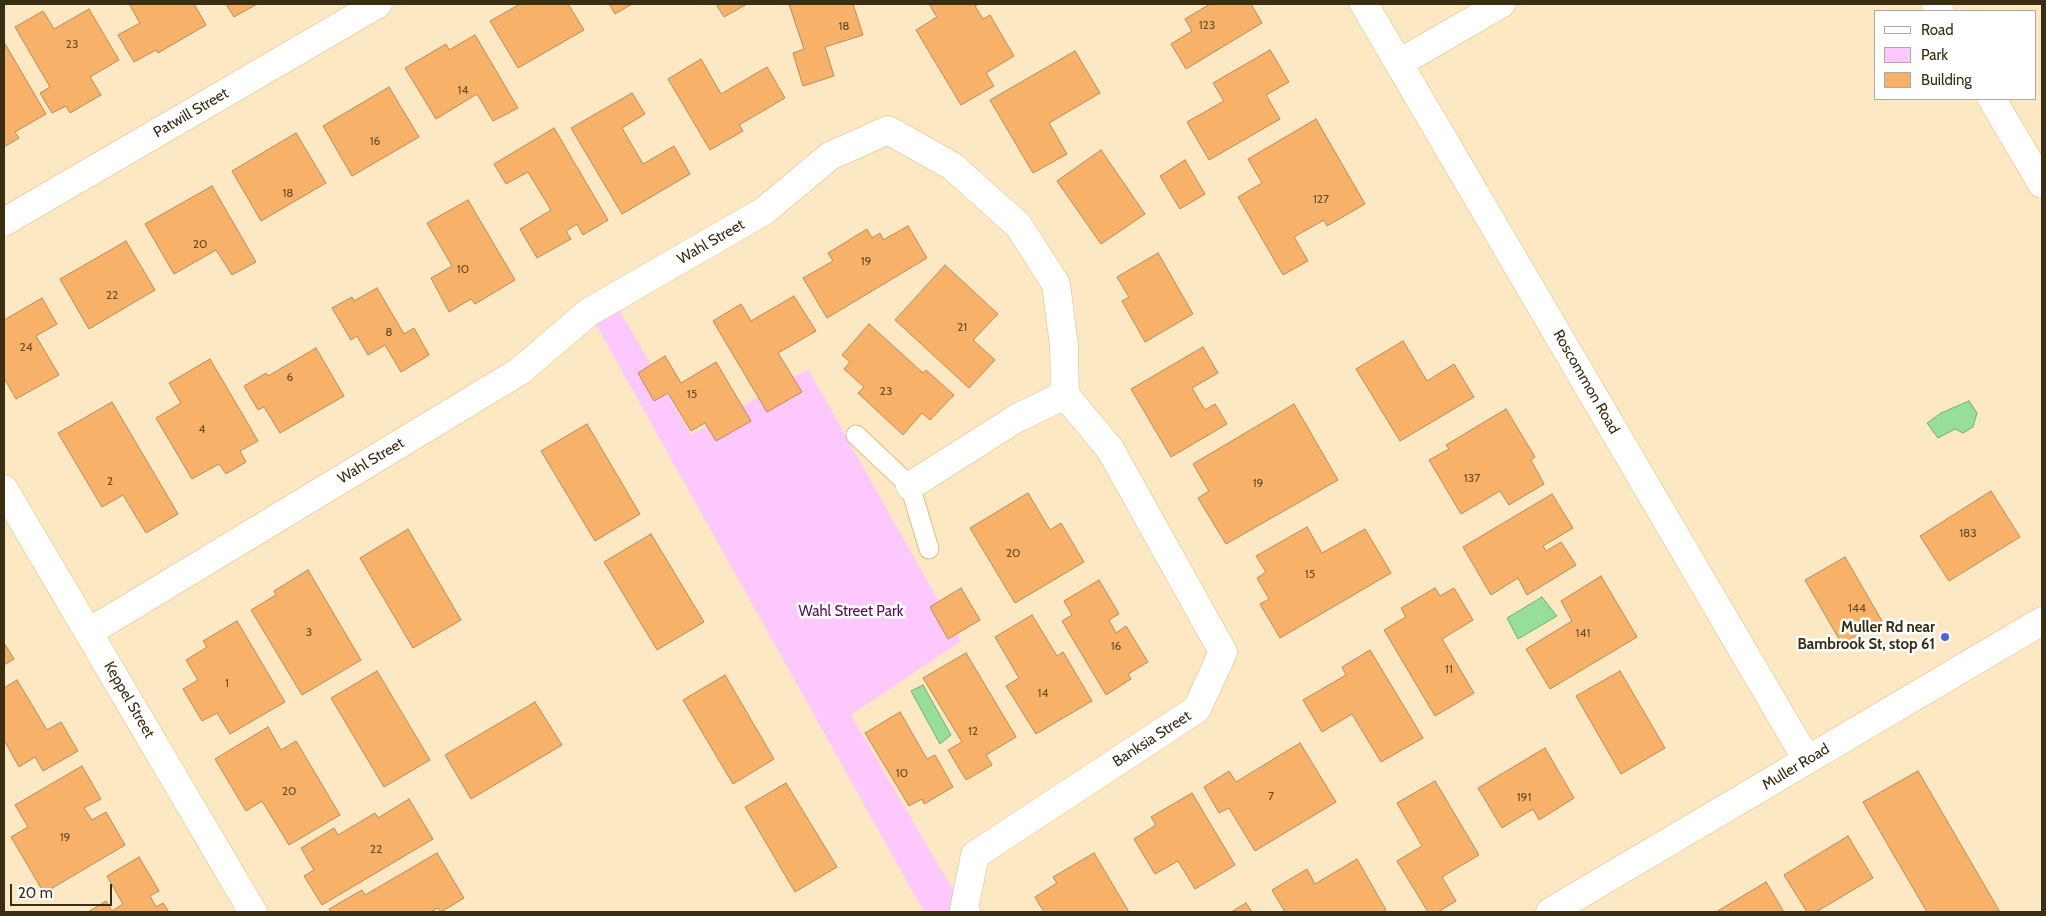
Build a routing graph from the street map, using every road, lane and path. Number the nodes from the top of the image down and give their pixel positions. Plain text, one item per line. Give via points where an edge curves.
1 (378, 4) edge
2 (1364, 4) edge
3 (1501, 4) edge
4 (1399, 63) junction
5 (1993, 100) edge
6 (2042, 184) edge
7 (4, 222) edge
8 (1065, 395) junction
9 (856, 435) dead end
10 (910, 486) junction
11 (4, 489) edge
12 (929, 549) dead end
13 (2042, 622) edge
14 (89, 632) junction
15 (1807, 760) junction
16 (253, 912) edge
17 (966, 912) edge
18 (1550, 912) edge

1 - 7 street, Patwill Street
2 - 4 street, Roscommon Road
3 - 4 street
4 - 15 street, Roscommon Road
5 - 6 street
8 - 10 street via 1017,418
8 - 14 street, Wahl Street via 1064,346 1056,284 1018,225 952,166 888,130 830,156 764,211 589,312 520,371
8 - 17 street, Banksia Street via 1110,449 1223,652 1197,709 975,855
9 - 10 lane
10 - 12 lane
11 - 14 street, Keppel Street
13 - 15 street, Muller Road
14 - 16 street, Keppel Street
15 - 18 street, Muller Road

